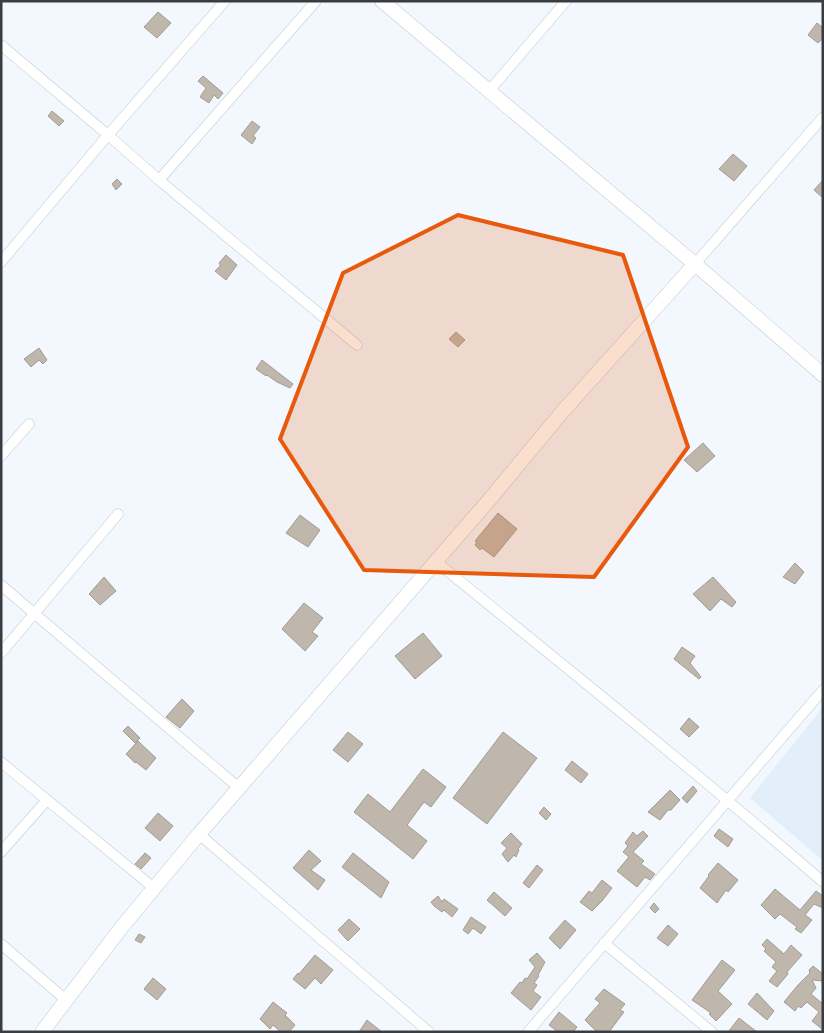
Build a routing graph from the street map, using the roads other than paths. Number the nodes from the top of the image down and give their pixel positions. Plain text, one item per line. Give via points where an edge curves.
1 (225, 1) edge
2 (316, 1) edge
3 (382, 1) edge
4 (566, 1) edge
5 (1, 45) edge
6 (489, 91) junction
7 (823, 117) edge
8 (108, 135) junction
9 (159, 180) junction
10 (1, 262) edge
11 (694, 264) junction
12 (357, 345) dead end
13 (823, 374) edge
14 (29, 424) dead end
15 (1, 456) edge
16 (118, 514) dead end
17 (435, 561) junction
18 (1, 585) edge
19 (35, 614) junction
20 (1, 653) edge
21 (823, 690) edge
22 (1, 762) edge
23 (239, 788) junction
24 (47, 800) junction
25 (728, 800) junction
26 (199, 834) junction
27 (1, 852) edge
28 (823, 882) edge
29 (154, 888) junction
30 (604, 943) junction
31 (1, 944) edge
32 (66, 1000) junction
33 (42, 1032) edge
34 (429, 1032) edge
35 (528, 1032) edge
36 (712, 1032) edge

1 - 8 street
2 - 9 street
3 - 6 street
4 - 6 street
5 - 8 street
6 - 11 street
7 - 11 street
8 - 9 street
8 - 10 street
9 - 12 street
11 - 13 street
11 - 17 street via 563,410
14 - 15 street
16 - 19 street
17 - 23 street
17 - 25 street
18 - 19 street
19 - 20 street
19 - 23 street
21 - 25 street
22 - 24 street
23 - 26 street
24 - 27 street
24 - 29 street
25 - 28 street
25 - 30 street
26 - 29 street
26 - 34 street
29 - 32 street
30 - 35 street
30 - 36 street
31 - 32 street
32 - 33 street

